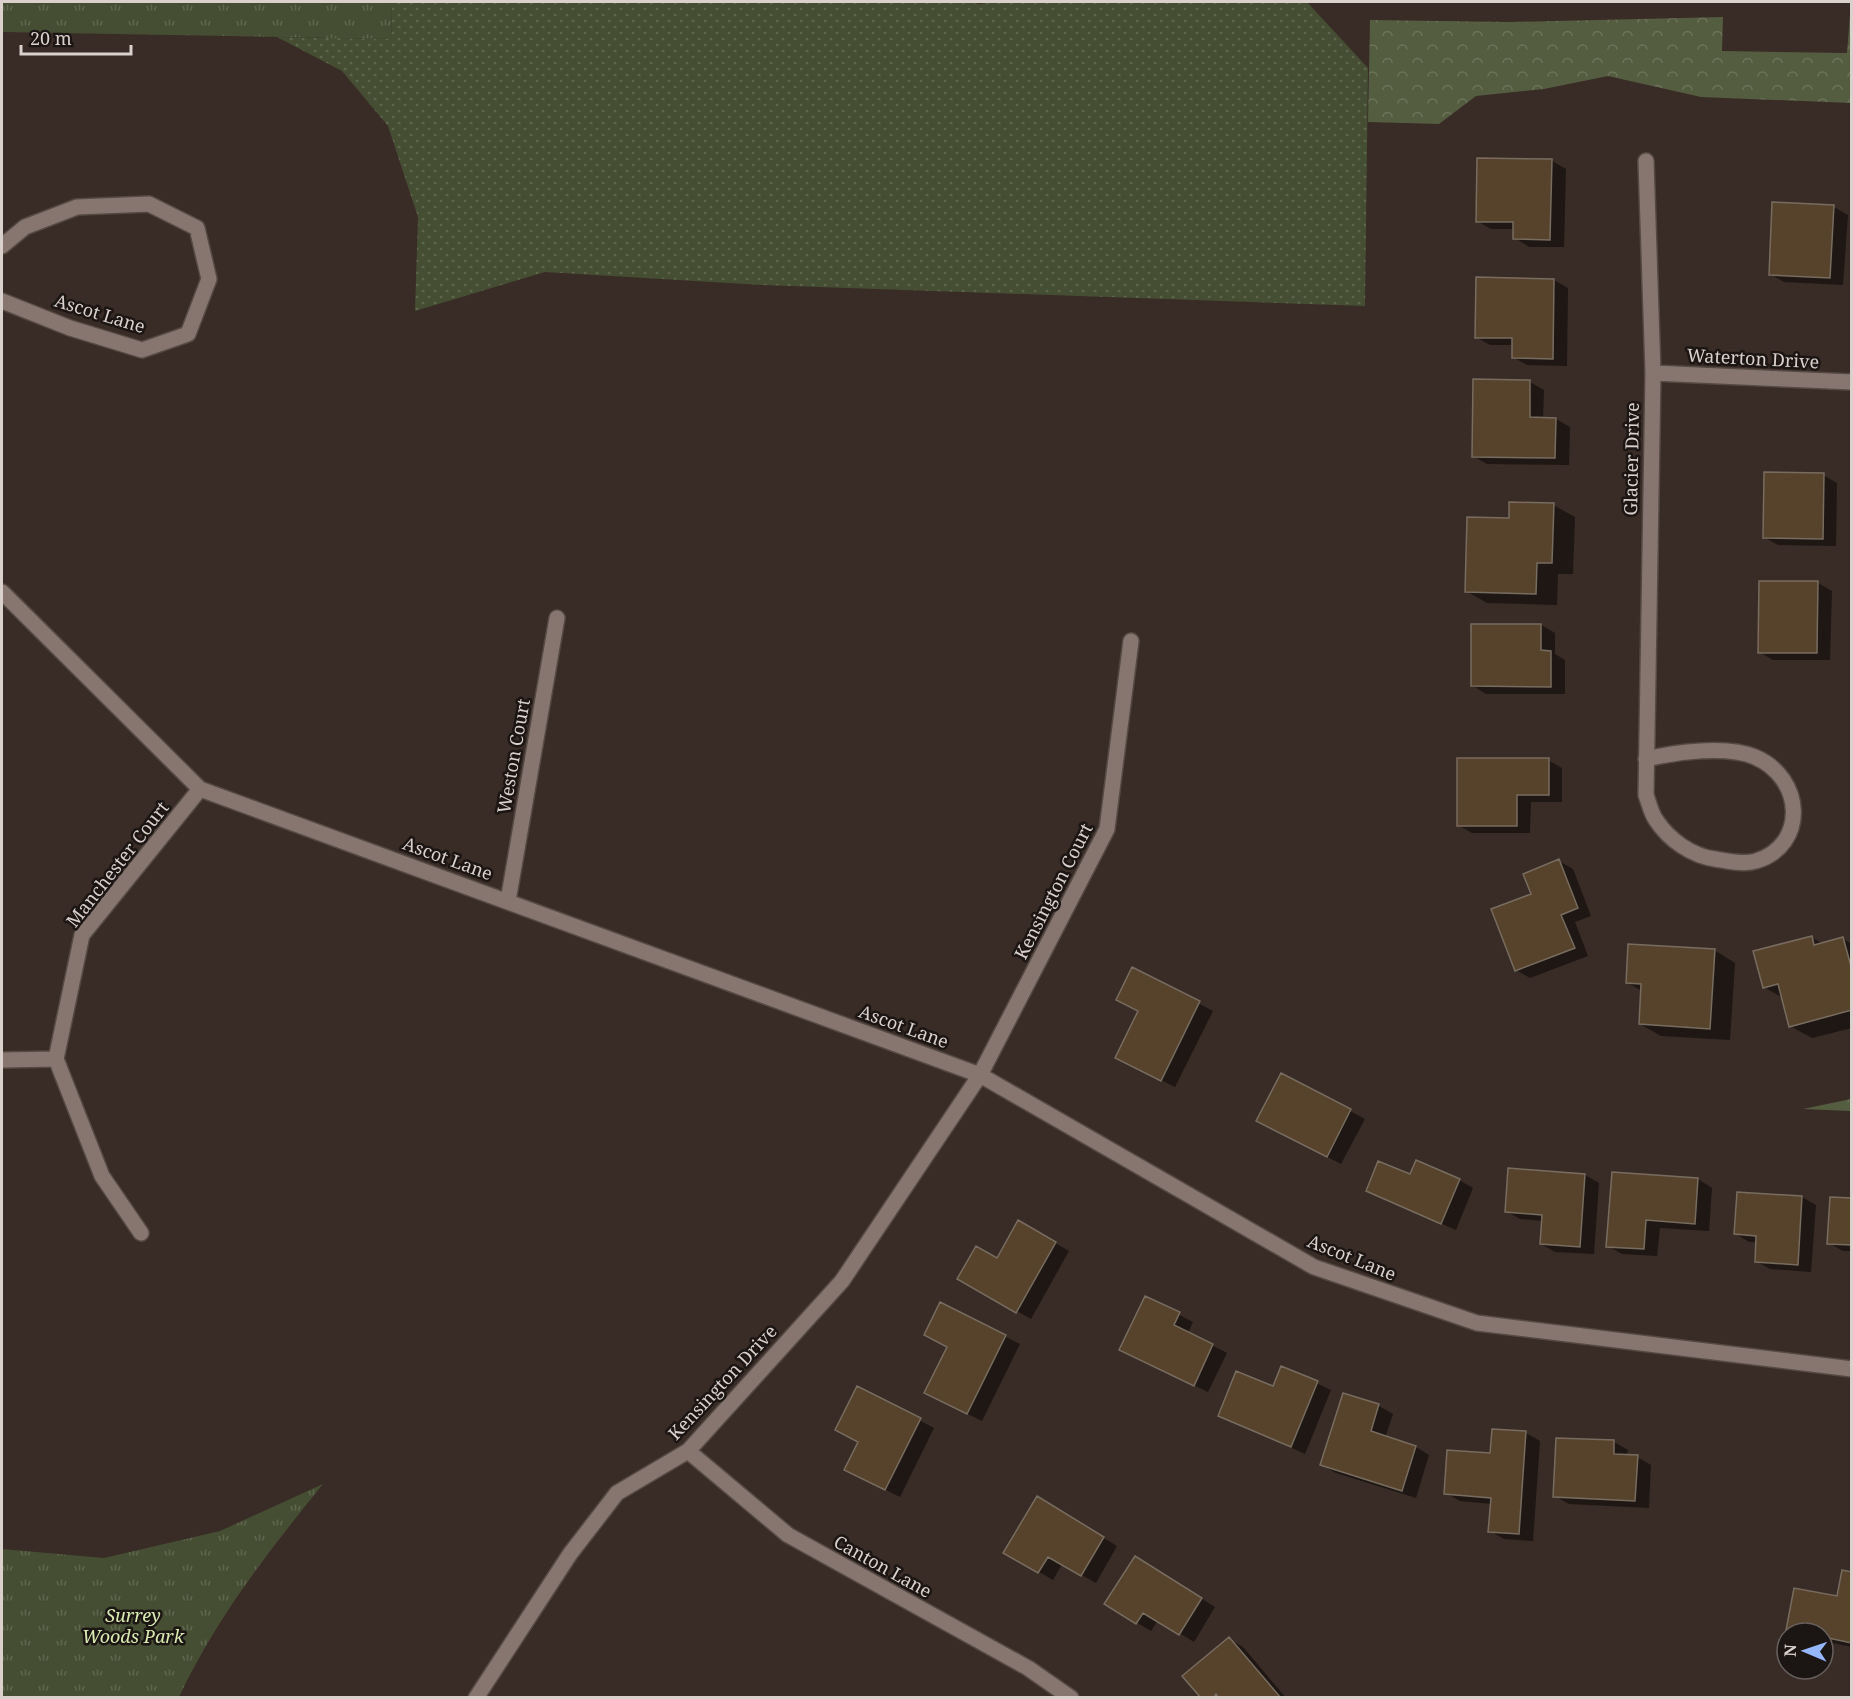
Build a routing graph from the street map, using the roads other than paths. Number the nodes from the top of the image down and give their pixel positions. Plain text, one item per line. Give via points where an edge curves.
1 (1646, 161) dead end
2 (2, 246) edge
3 (2, 301) edge
4 (1653, 373) junction
5 (1851, 382) edge
6 (2, 592) edge
7 (557, 618) dead end
8 (1131, 641) dead end
9 (1646, 759) junction
10 (200, 789) junction
11 (508, 901) junction
12 (56, 1059) junction
13 (2, 1060) edge
14 (980, 1075) junction
15 (141, 1233) dead end
16 (1851, 1369) edge
17 (688, 1452) junction
18 (476, 1698) edge
19 (1071, 1698) edge

1 - 4 street, Glacier Drive
2 - 3 street, Ascot Lane via 25,227 77,207 149,204 197,228 210,279 188,334 142,350 70,328
4 - 5 street, Waterton Drive
4 - 9 street, Glacier Drive
6 - 10 street, Ascot Lane
7 - 11 street, Weston Court
8 - 14 street, Kensington Court via 1107,829
9 - 9 street, Glacier Drive via 1734,751 1756,757 1782,775 1792,792 1791,828 1782,844 1755,862 1700,857 1683,847 1655,820 1646,795
10 - 11 street, Ascot Lane
10 - 12 street, Manchester Court via 82,935
11 - 14 street, Ascot Lane
12 - 13 street
12 - 15 street via 102,1176
14 - 16 street, Ascot Lane via 1314,1267 1477,1323
14 - 17 street, Kensington Drive via 842,1281
17 - 18 street, Kensington Drive via 617,1493 570,1554
17 - 19 street, Canton Lane via 788,1535 1028,1668

